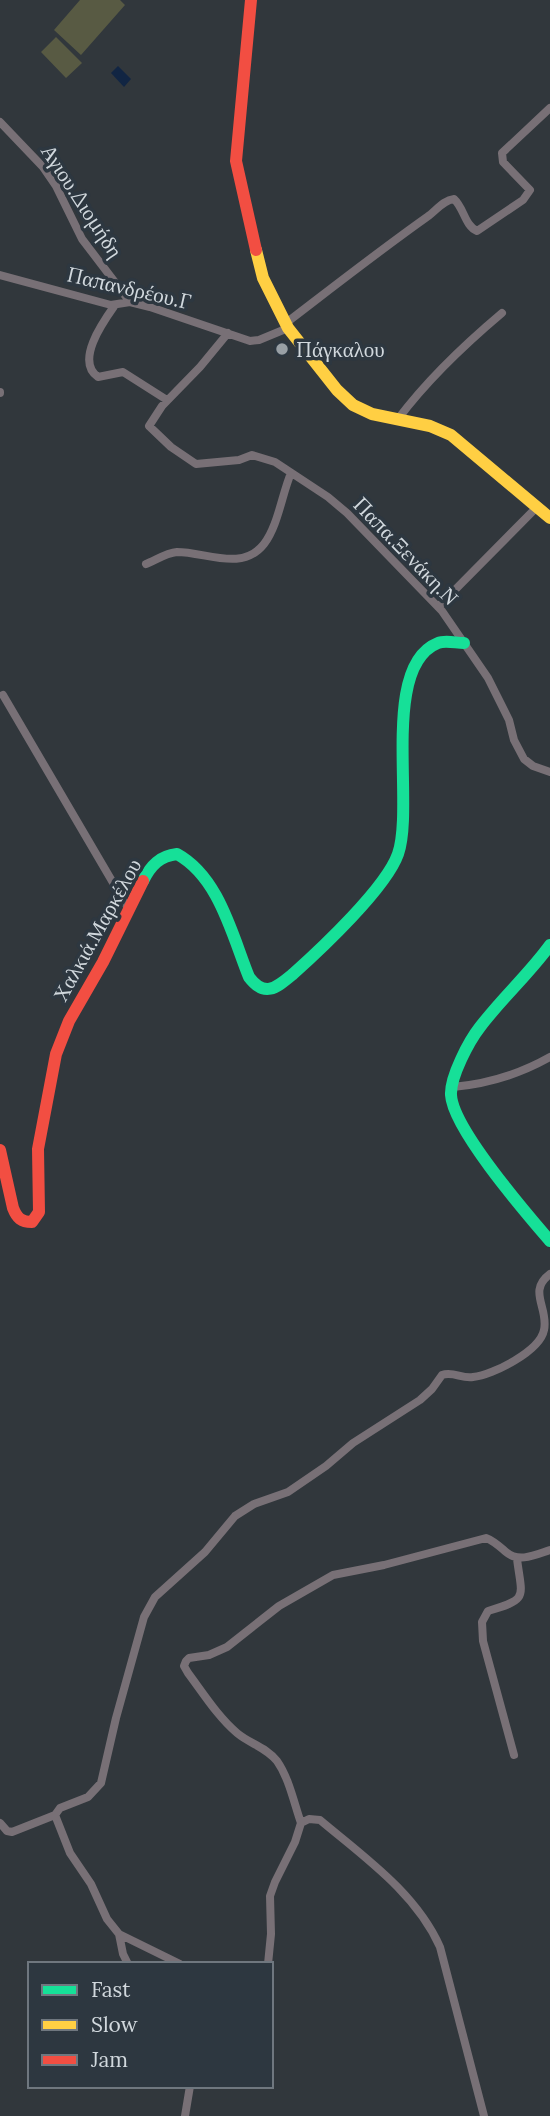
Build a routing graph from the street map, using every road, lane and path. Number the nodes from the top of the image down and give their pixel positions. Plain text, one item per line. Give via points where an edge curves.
1 (251, 0) edge
2 (550, 108) edge
3 (0, 122) edge
4 (0, 275) edge
5 (130, 302) junction
6 (116, 305) junction
7 (502, 313) dead end
8 (287, 325) junction
9 (228, 333) junction
10 (167, 400) junction
11 (398, 419) junction
12 (291, 472) junction
13 (537, 507) junction
14 (550, 518) edge
15 (146, 564) dead end
16 (438, 607) junction
17 (464, 643) junction
18 (3, 695) dead end
19 (550, 772) edge
20 (129, 910) junction
21 (550, 945) edge
22 (550, 1057) edge
23 (453, 1087) junction
24 (0, 1150) edge
25 (550, 1241) edge
26 (550, 1274) edge
27 (550, 1550) edge
28 (517, 1559) junction
29 (514, 1755) dead end
30 (55, 1815) junction
31 (0, 1823) edge
32 (301, 1823) junction
33 (119, 1934) junction
34 (127, 1962) edge
35 (176, 1962) edge
36 (268, 1962) edge
37 (190, 2088) edge
38 (185, 2116) edge
39 (484, 2116) edge

1 - 8 street via 236,161 263,278
2 - 8 street, Παπανδρέου.Γ via 502,153 503,162 530,190 523,200 477,230 458,202 445,201
3 - 5 street, Αγιου.Διομήδη via 43,167 82,239
4 - 6 street, Παπανδρέου.Γ
5 - 6 street, Παπανδρέου.Γ
5 - 9 street, Παπανδρέου.Γ
6 - 10 street via 99,331 89,366 98,377 128,373
7 - 11 street via 472,338
8 - 9 street, Παπανδρέου.Γ via 254,341
8 - 11 street via 350,402 372,414
9 - 10 street
10 - 12 street, Παπα.Ξενάκη.Ν via 149,426 196,464 252,455
11 - 13 street via 451,435
12 - 15 street via 269,537 254,554 227,558 177,552
12 - 16 street, Παπα.Ξενάκη.Ν via 347,513
13 - 14 street
13 - 16 street
16 - 17 street, Παπα.Ξενάκη.Ν
17 - 19 street, Παπα.Ξενάκη.Ν via 498,698 524,759
17 - 20 street, Χαλκιά.Μαρκέλου via 438,642 411,672 404,718 404,810 396,861 374,891 283,983 265,989 252,982 215,897 197,868 182,856 170,855 154,863
18 - 20 street
20 - 24 street, Χαλκιά.Μαρκέλου via 56,1054 39,1138 39,1212 32,1222 20,1219 13,1208
21 - 23 street via 474,1036
22 - 23 street via 488,1082
23 - 25 street via 453,1103 467,1130
26 - 30 street via 538,1292 544,1333 527,1352 481,1376 442,1375 420,1400 288,1492 240,1511 205,1552 155,1597 144,1618 101,1783 89,1797 60,1808
27 - 28 street
28 - 29 street via 519,1598 514,1604 488,1611 482,1622 483,1642
28 - 32 street via 486,1538 333,1575 279,1606 222,1650 186,1661 188,1673 233,1729 276,1761
30 - 31 street via 12,1832
30 - 33 street via 70,1853
32 - 36 street via 270,1896
32 - 39 street via 320,1820 412,1902 431,1926
33 - 34 street
33 - 35 street
37 - 38 street

